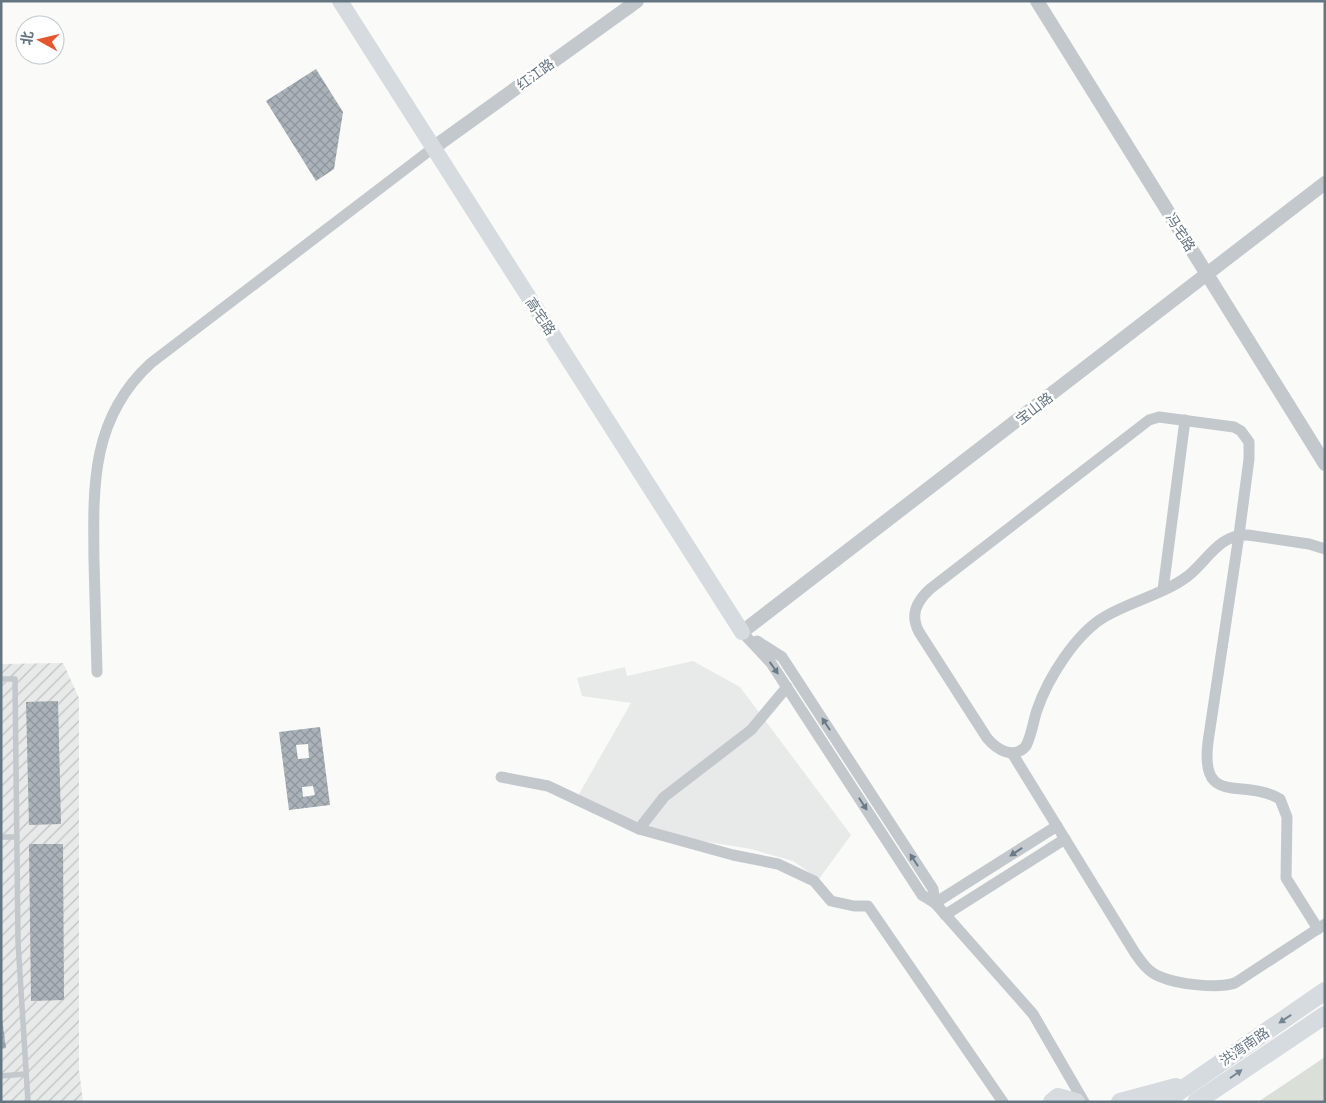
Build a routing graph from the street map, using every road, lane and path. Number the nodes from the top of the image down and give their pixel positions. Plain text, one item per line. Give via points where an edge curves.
1 (340, 1) edge
2 (637, 1) edge
3 (1037, 1) edge
4 (433, 148) junction
5 (1325, 183) edge
6 (1207, 273) junction
7 (1185, 420) junction
8 (1325, 464) edge
9 (1239, 535) junction
10 (1325, 549) edge
11 (1163, 590) junction
12 (742, 632) junction
13 (97, 672) dead end
14 (1, 679) edge
15 (787, 686) junction
16 (1012, 753) junction
17 (501, 778) dead end
18 (1057, 826) junction
19 (639, 829) junction
20 (1, 837) edge
21 (17, 837) junction
22 (1065, 839) junction
23 (935, 903) junction
24 (945, 915) junction
25 (1321, 926) edge
26 (1325, 991) edge
27 (1325, 1015) edge
28 (25, 1074) junction
29 (1, 1076) edge
30 (1191, 1082) junction
31 (28, 1102) edge
32 (1003, 1102) edge
33 (1052, 1102) edge
34 (1076, 1102) edge
35 (1084, 1102) edge
36 (1120, 1102) edge
37 (1164, 1102) edge
38 (1196, 1102) edge

1 - 4 main road, 高宅路
2 - 4 street, 红江路
3 - 6 street, 冯宅路
4 - 12 main road, 高宅路
4 - 13 street via 159,357 135,379 121,400 107,425 94,486
5 - 6 street, 宝山路
6 - 8 street, 冯宅路
6 - 12 street, 宝山路
7 - 9 street via 1234,427 1247,438 1249,459
7 - 11 street
7 - 16 street via 1159,417 1150,420 930,589 918,602 914,619 920,632 987,738 996,748
9 - 10 street
9 - 11 street via 1217,546 1186,577
9 - 25 street via 1206,768 1213,782 1220,786 1264,792 1280,799 1287,817 1286,878
11 - 16 street via 1105,616 1083,634 1041,701 1026,746
12 -> 15 street via 772,663
23 -> 12 street via 933,889 782,657
14 - 21 lane via 15,679
15 - 19 street via 751,730 664,797
15 -> 23 street via 922,895
16 - 18 street
17 - 19 street via 548,786
18 - 22 street
18 -> 23 street
19 - 32 street via 734,856 778,864 814,881 832,901 868,906
20 - 21 lane
21 - 28 lane via 18,942
22 - 24 street
22 - 25 street via 1135,953 1161,978 1218,986 1235,984
23 - 24 street
24 - 35 street via 1033,1014
26 -> 30 main road, 洪湾南路
38 -> 27 main road, 洪湾南路
28 - 29 lane
28 - 31 lane
30 - 36 main road
30 - 37 main road, 洪湾南路
33 - 34 main road via 1058,1097

